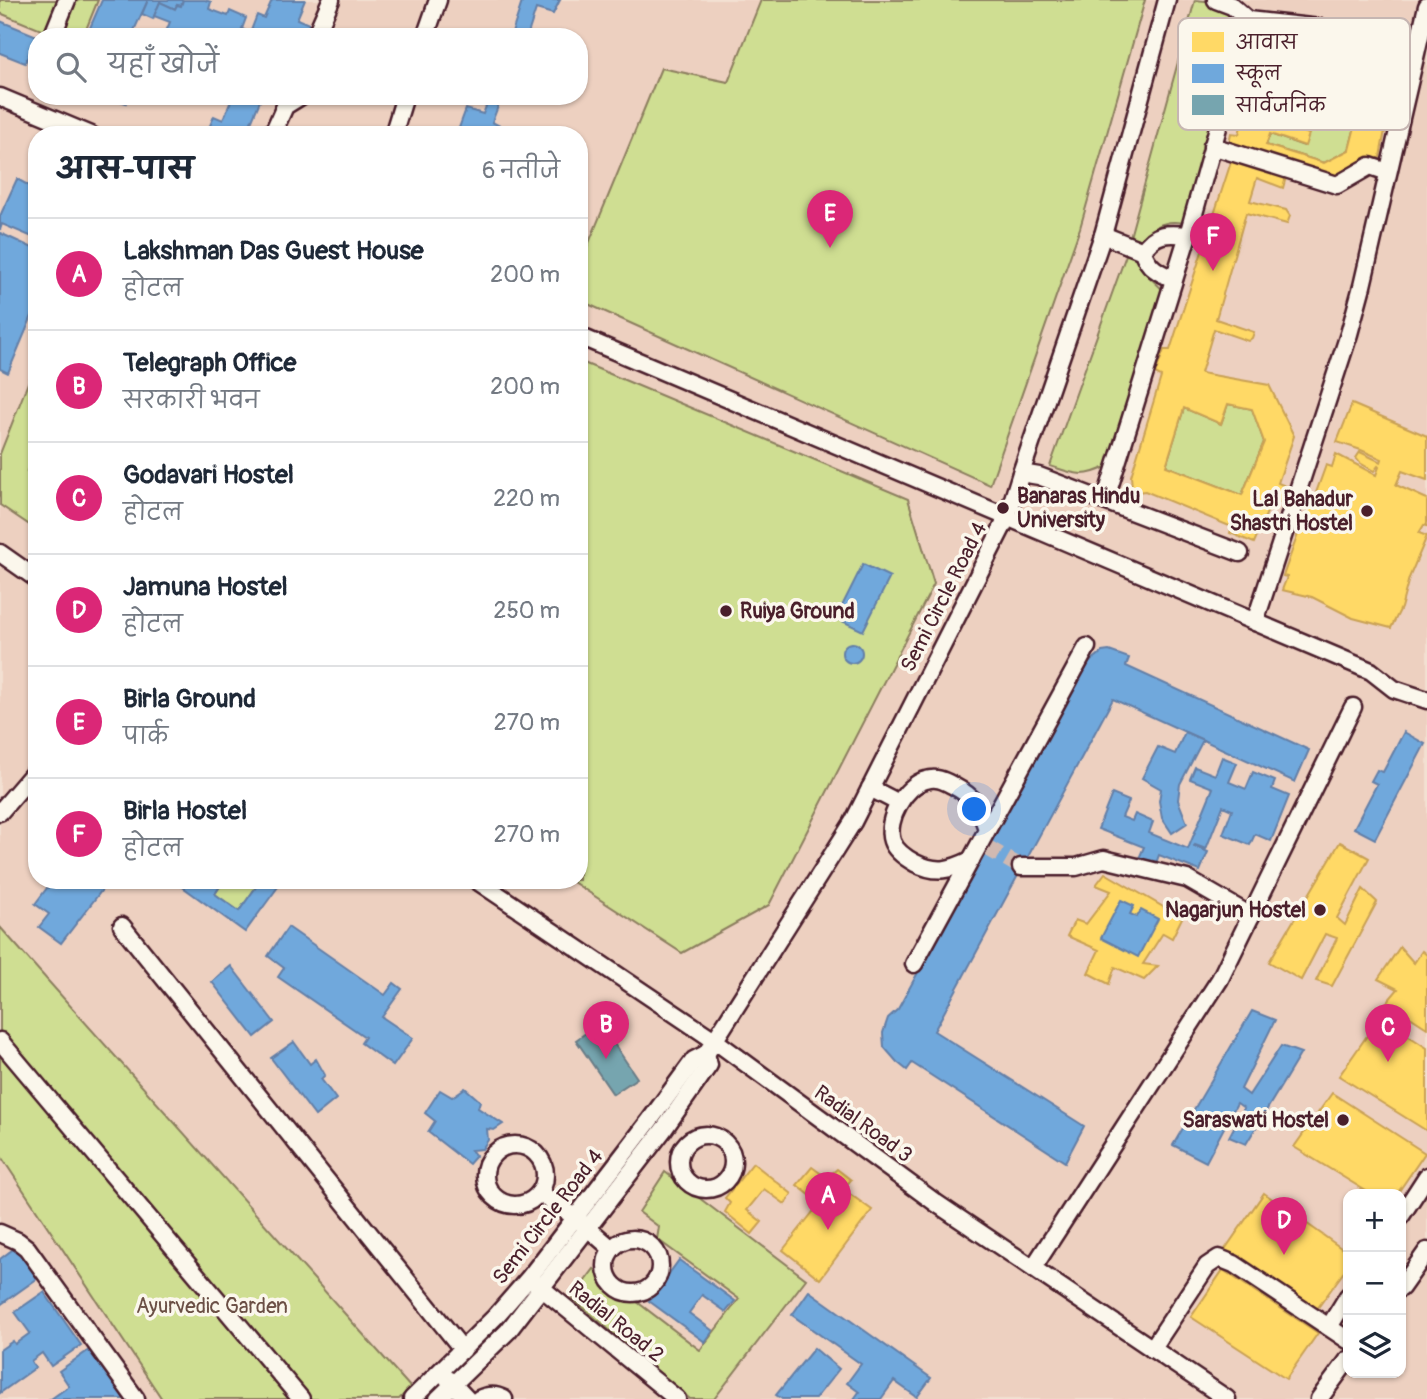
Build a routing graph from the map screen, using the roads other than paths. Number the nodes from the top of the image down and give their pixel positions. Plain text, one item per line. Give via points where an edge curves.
1 (67, 0) edge
2 (331, 0) edge
3 (438, 0) edge
4 (1167, 0) edge
5 (1216, 0) edge
6 (1427, 6) edge
7 (1246, 18) edge
8 (56, 28) edge
9 (319, 28) edge
10 (428, 28) edge
11 (1410, 78) edge
12 (0, 97) edge
13 (287, 105) edge
14 (402, 105) edge
15 (69, 126) edge
16 (276, 126) edge
17 (396, 126) edge
18 (1217, 130) edge
19 (1398, 130) edge
20 (1212, 146) junction
21 (1388, 172) junction
22 (1188, 234) junction
23 (1103, 235) junction
24 (1143, 251) junction
25 (1174, 279) junction
26 (588, 340) edge
27 (1021, 473) junction
28 (1105, 501) junction
29 (1007, 518) junction
30 (0, 553) edge
31 (1240, 553) dead end
32 (28, 573) edge
33 (1255, 622) junction
34 (1087, 647) dead end
35 (1427, 700) edge
36 (1353, 707) dead end
37 (28, 779) edge
38 (870, 788) junction
39 (899, 803) junction
40 (0, 812) edge
41 (984, 840) junction
42 (971, 860) junction
43 (1021, 867) tunnel mouth
44 (489, 889) edge
45 (1251, 916) junction
46 (122, 926) dead end
47 (914, 964) dead end
48 (0, 1041) edge
49 (710, 1047) junction
50 (650, 1120) junction
51 (664, 1129) junction
52 (684, 1146) dead end
53 (1427, 1176) edge
54 (539, 1193) dead end
55 (1406, 1208) edge
56 (575, 1217) junction
57 (589, 1228) junction
58 (0, 1233) edge
59 (612, 1250) dead end
60 (1427, 1251) edge
61 (1033, 1268) junction
62 (1406, 1282) edge
63 (535, 1283) junction
64 (1343, 1304) edge
65 (1328, 1326) junction
66 (1343, 1336) edge
67 (1152, 1349) junction
68 (464, 1350) junction
69 (1343, 1367) edge
70 (441, 1372) junction
71 (453, 1384) junction
72 (136, 1399) edge
73 (301, 1399) edge
74 (412, 1399) edge
75 (438, 1399) edge
76 (467, 1399) edge
77 (479, 1399) edge
78 (504, 1399) edge
79 (677, 1399) edge
80 (1227, 1399) edge
81 (1319, 1399) edge

1 - 8 street
2 - 9 street
3 - 10 street
4 - 23 street, Semi Circle Road 4
5 - 7 street via 1232,5
6 - 11 street
12 - 15 street
13 - 16 street
14 - 17 street
18 - 20 street
19 - 21 street
20 - 21 street via 1337,185 1370,166
20 - 22 street
21 - 33 street via 1349,334
22 - 24 street via 1158,235
22 - 25 street
23 - 24 street
23 - 27 street, Semi Circle Road 4
24 - 25 street via 1154,270
25 - 28 street
26 - 29 street
27 - 28 street
27 - 29 street, Semi Circle Road 4
28 - 31 street
29 - 33 street
29 - 38 street, Semi Circle Road 4
30 - 32 street
33 - 35 street via 1371,671 1394,689
34 - 41 street
36 - 45 street
37 - 40 street
38 - 39 street
38 - 49 street, Semi Circle Road 4
39 - 41 street via 924,780 939,779 964,791 979,806
39 - 42 street via 890,825 892,842 904,856 938,870
41 - 42 street
42 - 47 street
43 - 45 street via 1076,867 1104,859 1187,879
44 - 49 street, Radial Road 3
45 - 61 street via 1220,979
46 - 68 street
48 - 73 street
49 - 50 street, Semi Circle Road 4 via 694,1060
49 - 51 street, Semi Circle Road 4 via 709,1065
49 - 61 street, Radial Road 3
50 - 51 street
50 - 56 street, Semi Circle Road 4
51 - 52 street
51 - 57 street, Semi Circle Road 4
53 - 55 street
54 - 56 street
56 - 57 street
56 - 63 street, Semi Circle Road 4
57 - 59 street
57 - 63 street, Semi Circle Road 4
58 - 72 street via 27,1248
60 - 62 street
61 - 67 street, Radial Road 3
63 - 68 street, Semi Circle Road 4
63 - 71 street, Semi Circle Road 4 via 508,1331
63 - 79 street, Radial Road 2
64 - 65 street
65 - 66 street
65 - 67 street via 1219,1258 1207,1266
67 - 80 street, Radial Road 3
68 - 70 street, Semi Circle Road 4
69 - 81 street
70 - 71 street
70 - 74 street, Semi Circle Road 4
71 - 75 street, Semi Circle Road 4
71 - 76 street
77 - 78 street via 490,1395

